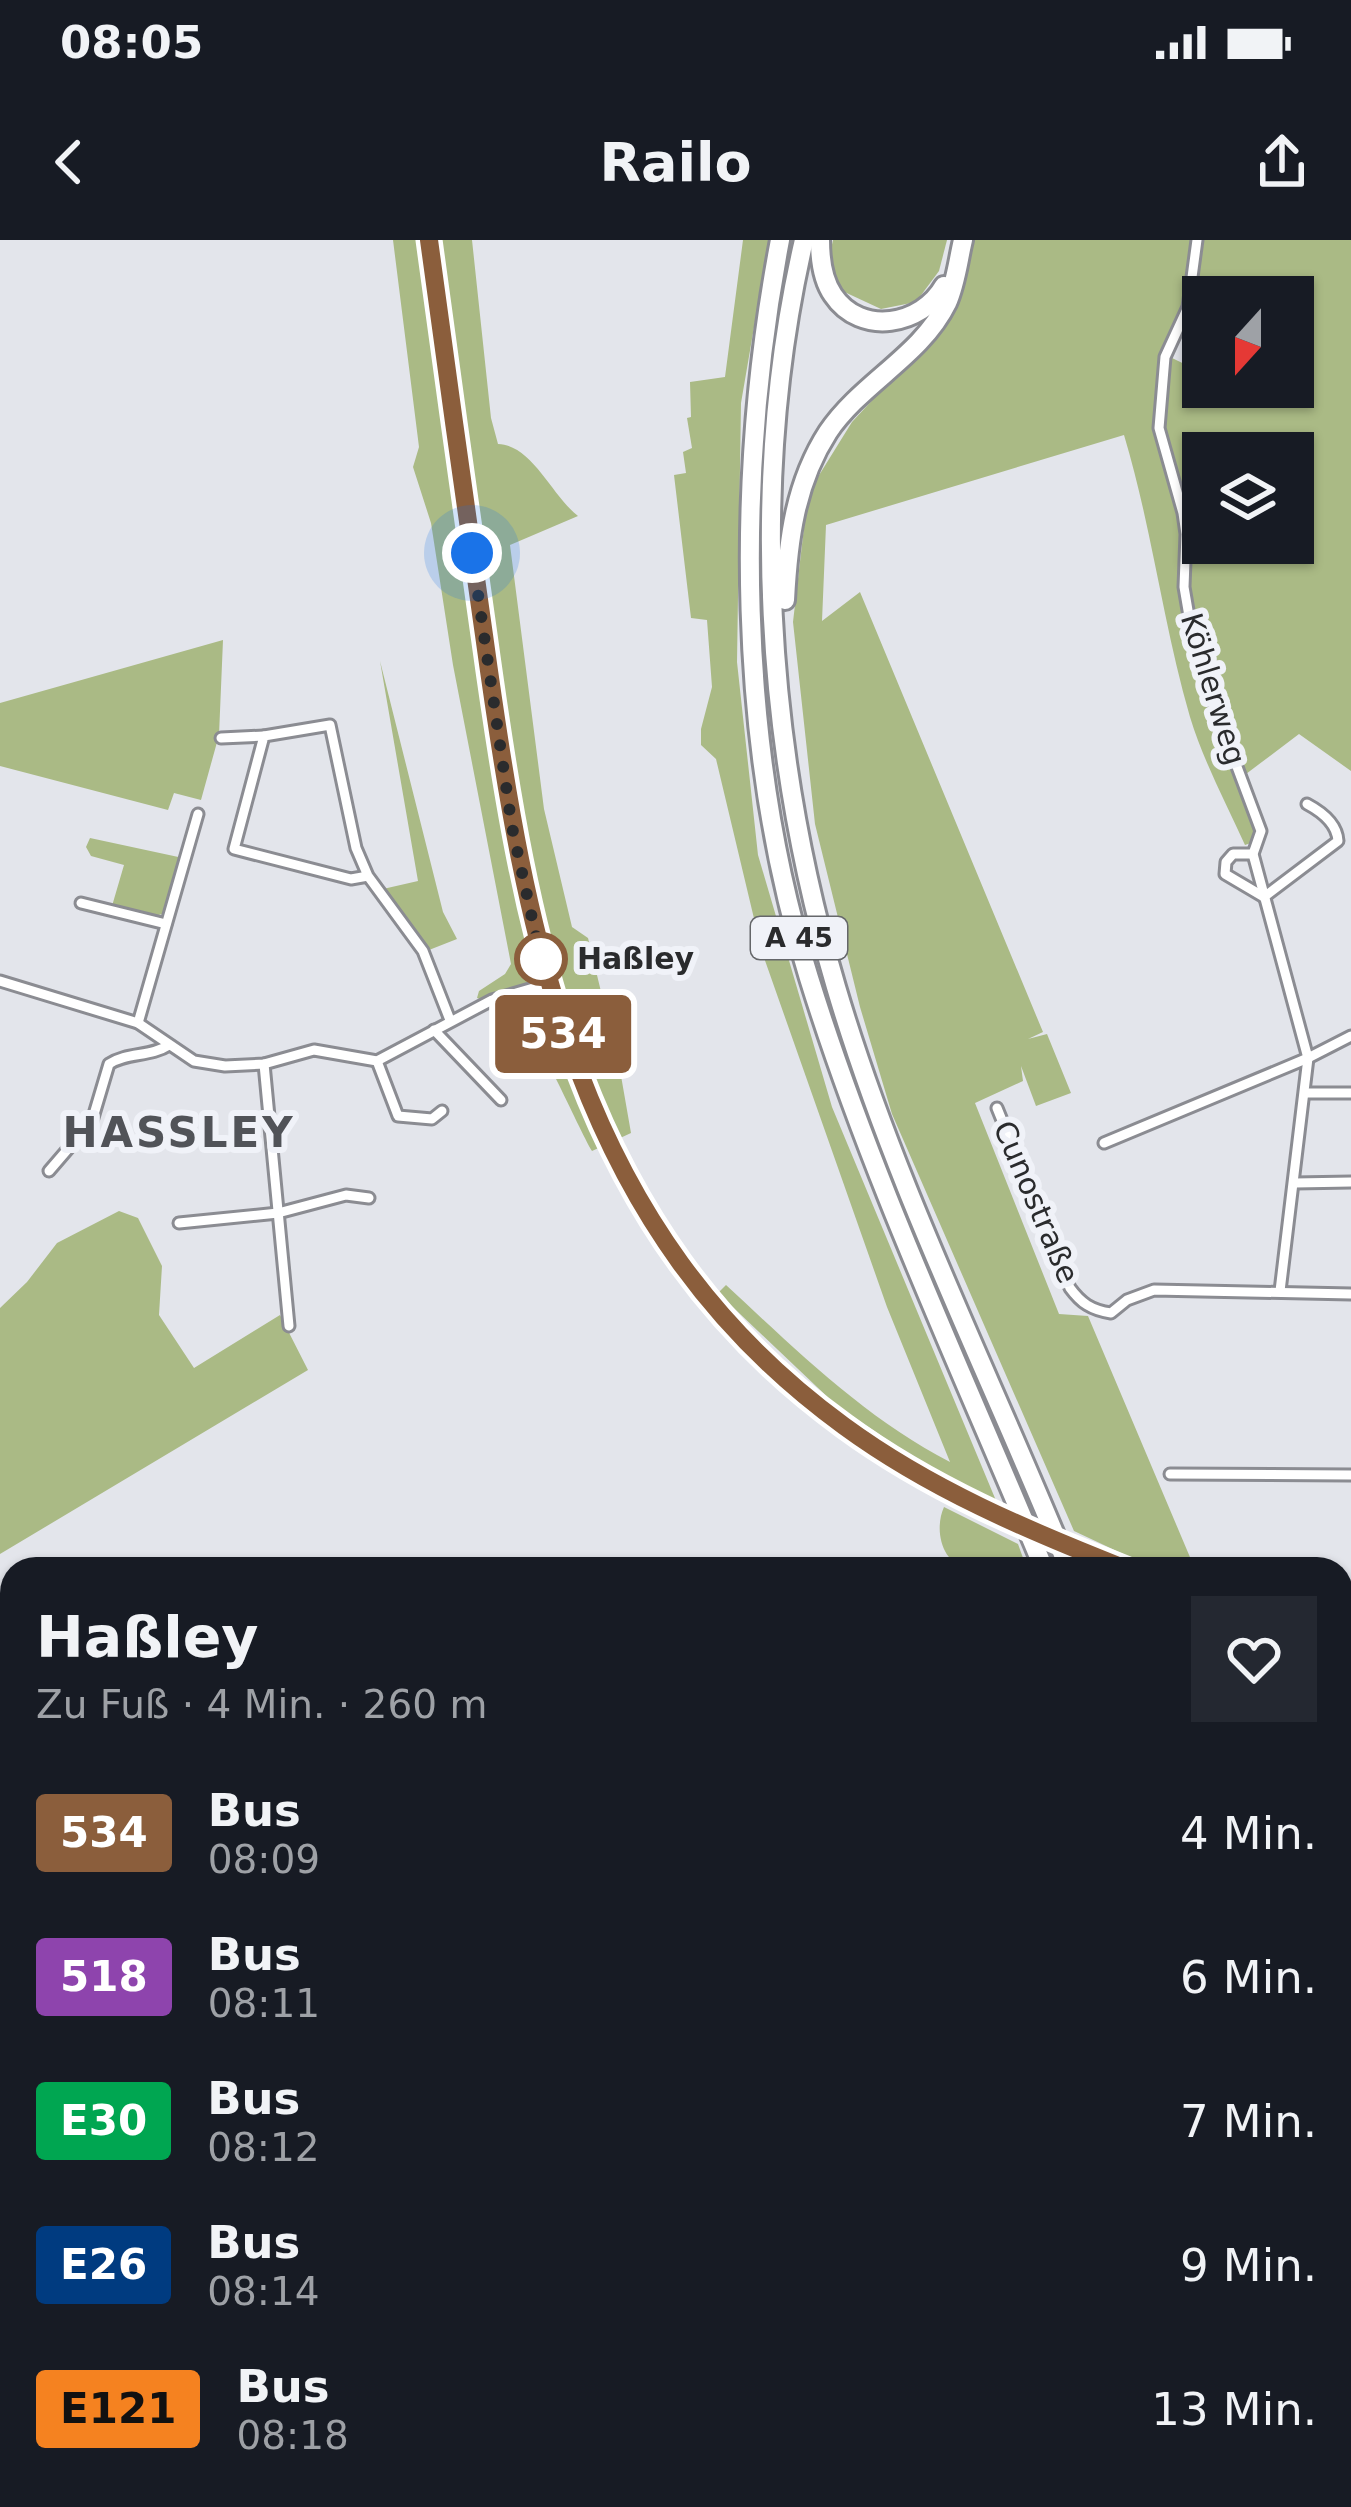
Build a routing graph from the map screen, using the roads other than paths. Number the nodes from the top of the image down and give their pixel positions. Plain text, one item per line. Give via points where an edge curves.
1 (429, 240) edge
2 (780, 240) edge
3 (804, 240) edge
4 (820, 240) edge
5 (963, 240) edge
6 (1197, 240) edge
7 (956, 266) junction
8 (775, 634) junction
9 (264, 736) junction
10 (221, 738) dead end
11 (1306, 804) dead end
12 (198, 814) dead end
13 (1252, 854) junction
14 (368, 876) junction
15 (1264, 897) junction
16 (81, 903) dead end
17 (166, 924) junction
18 (0, 981) edge
19 (547, 984) junction
20 (450, 1021) junction
21 (138, 1023) junction
22 (434, 1030) junction
23 (1351, 1036) edge
24 (169, 1045) junction
25 (1308, 1058) junction
26 (377, 1061) junction
27 (264, 1064) junction
28 (1305, 1093) junction
29 (1351, 1093) edge
30 (501, 1100) dead end
31 (997, 1108) dead end
32 (442, 1111) dead end
33 (1104, 1143) dead end
34 (49, 1171) dead end
35 (1294, 1183) junction
36 (1351, 1183) edge
37 (369, 1198) dead end
38 (278, 1213) junction
39 (179, 1223) dead end
40 (1280, 1291) junction
41 (1351, 1294) edge
42 (289, 1326) dead end
43 (1170, 1474) dead end
44 (1351, 1475) edge
45 (1039, 1557) edge
46 (1064, 1557) edge
47 (1096, 1557) edge

1 - 19 main road via 497,734
2 - 45 highway, A 45 via 760,370 750,545 773,823 808,974 860,1130
3 - 8 highway, A 45 via 778,419
4 - 7 highway via 831,294 876,322 920,312
5 - 7 highway
6 - 13 street, Köhlerweg via 1188,307 1165,357 1159,428 1183,514 1190,622 1261,831
7 - 8 highway via 937,319 818,448 793,518
8 - 46 highway, A 45 via 796,818 836,987 882,1121
9 - 10 street
9 - 14 street via 330,725
9 - 14 street via 235,849 351,879
11 - 15 street via 1322,812 1338,841
12 - 17 street
13 - 15 street, Köhlerweg
13 - 15 street, Köhlerweg via 1233,854 1225,874
14 - 20 street via 423,951
15 - 25 street, Köhlerweg
16 - 17 street
17 - 21 street
18 - 21 street
19 - 20 street
19 - 47 main road, bridge via 605,1135 662,1234 710,1300 778,1371 900,1464
20 - 22 street
21 - 24 street
22 - 26 street
22 - 30 street
23 - 25 street
24 - 27 street via 209,1064
24 - 34 street via 109,1064 92,1121
25 - 28 street, Köhlerweg
25 - 33 street
26 - 27 street via 314,1050
26 - 32 street via 398,1116 432,1119
27 - 38 street
28 - 29 street
28 - 35 street, Köhlerweg
31 - 40 street, Cunostraße via 1080,1302 1111,1312 1154,1290
35 - 36 street
35 - 40 street, Köhlerweg
37 - 38 street via 346,1195
38 - 39 street
38 - 42 street
40 - 41 street, Cunostraße
43 - 44 street

